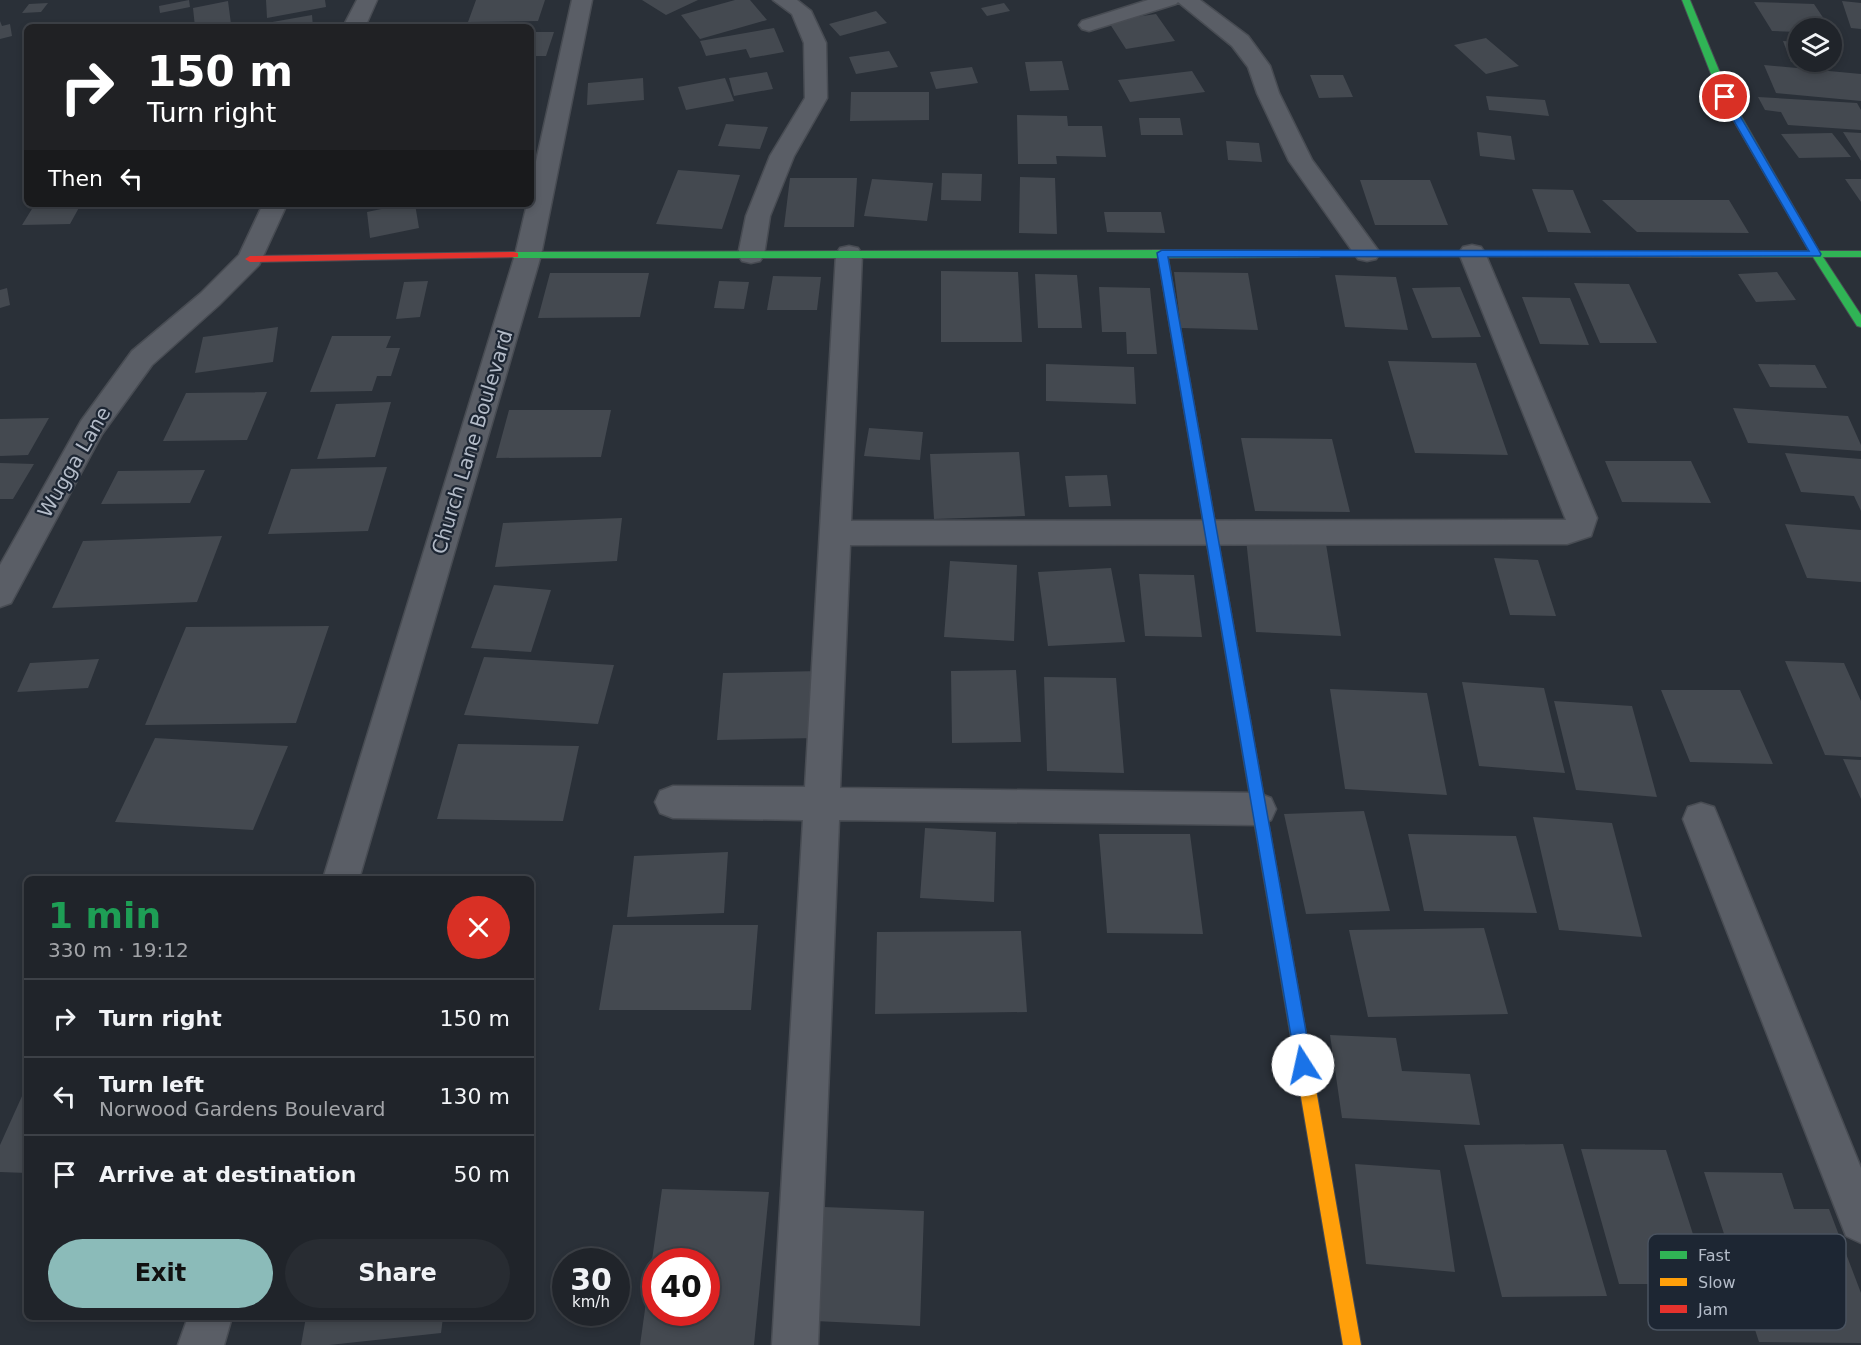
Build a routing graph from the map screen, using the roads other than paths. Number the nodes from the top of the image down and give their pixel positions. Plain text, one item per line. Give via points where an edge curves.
1 (367, 0) edge
2 (582, 0) edge
3 (783, 0) edge
4 (1169, 0) edge
5 (1187, 0) edge
6 (1686, 0) edge
7 (355, 24) edge
8 (1089, 25) dead end
9 (274, 207) edge
10 (1162, 253) junction
11 (1367, 253) junction
12 (1472, 253) junction
13 (849, 254) junction
14 (1816, 254) junction
15 (1861, 254) edge
16 (528, 255) junction
17 (751, 255) junction
18 (250, 259) junction
19 (1861, 323) edge
20 (835, 533) junction
21 (1211, 533) junction
22 (0, 594) edge
23 (673, 802) dead end
24 (821, 805) junction
25 (1258, 809) junction
26 (1701, 819) dead end
27 (342, 876) edge
28 (1861, 1221) edge
29 (209, 1320) edge
30 (201, 1345) edge
31 (795, 1345) edge
32 (1352, 1345) edge

1 - 7 street
2 - 16 street, Church Lane Boulevard
3 - 17 street via 801,11 815,43 816,98 782,156 758,216
4 - 8 street
5 - 11 street via 1240,42 1259,66 1301,161
6 - 14 street via 1725,97
9 - 18 street, Wugga Lane
10 - 11 street
10 - 13 street
10 - 21 street
11 - 12 street
12 - 14 street
12 - 21 street via 1582,518 1580,528 1567,532
13 - 17 street
13 - 20 street
14 - 15 street
14 - 19 street
16 - 17 street
16 - 18 street
16 - 27 street, Church Lane Boulevard
18 - 22 street, Wugga Lane via 142,358 91,428
20 - 21 street
20 - 24 street
21 - 25 street
23 - 24 street
24 - 25 street
24 - 31 street
25 - 32 street
26 - 28 street
29 - 30 street

